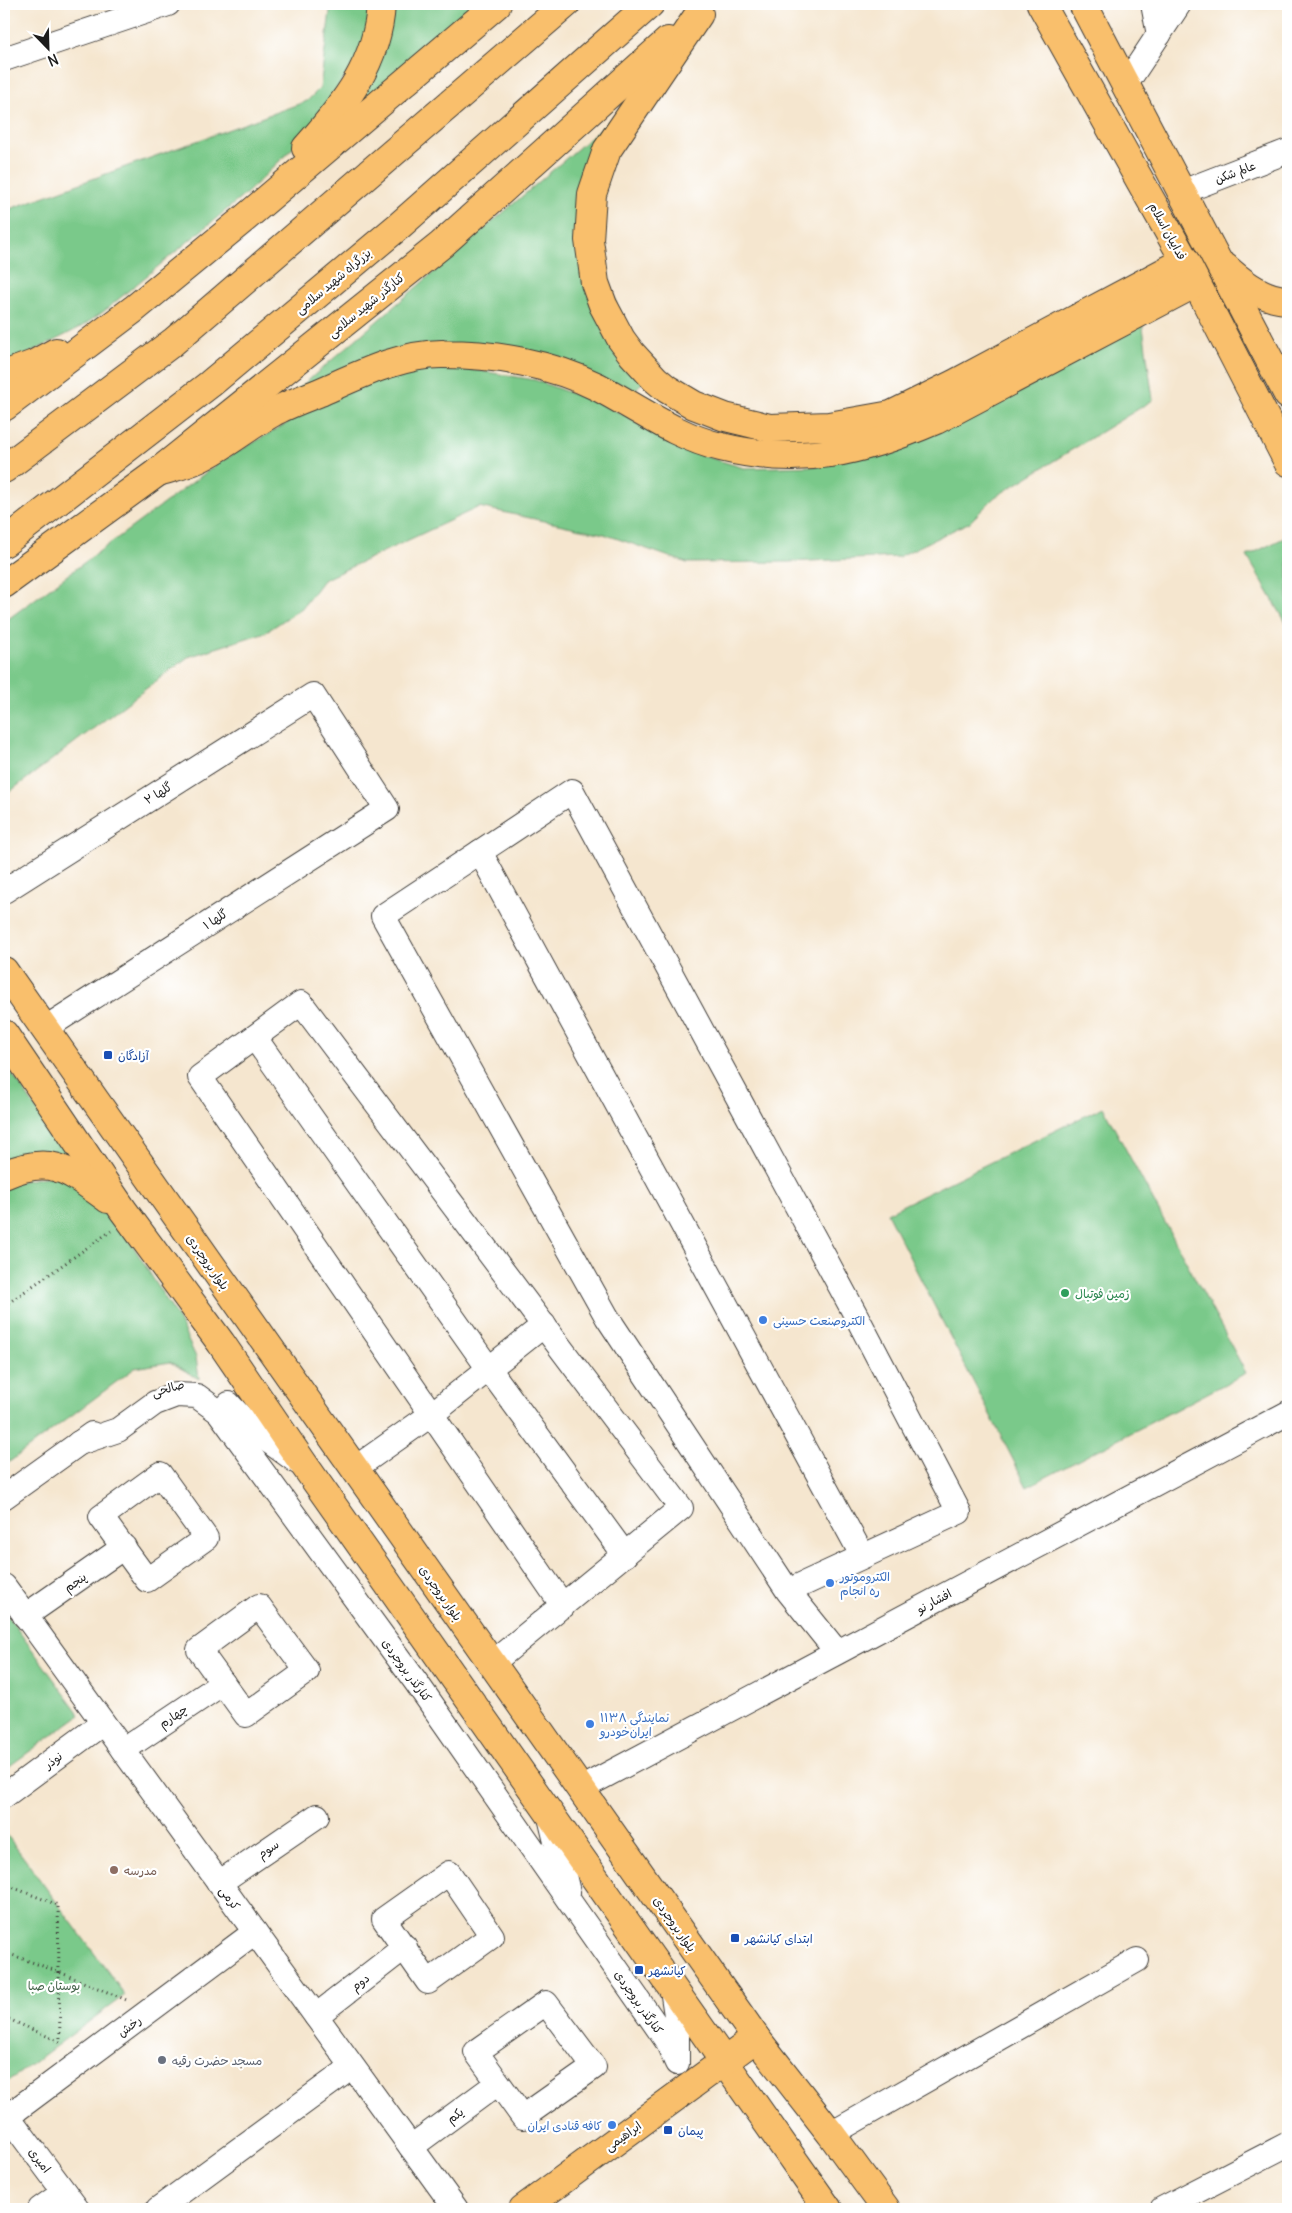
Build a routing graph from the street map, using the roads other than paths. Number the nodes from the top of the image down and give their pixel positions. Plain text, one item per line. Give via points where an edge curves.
1 (168, 4) edge
2 (381, 4) edge
3 (497, 4) edge
4 (566, 4) edge
5 (650, 4) edge
6 (1041, 4) edge
7 (1083, 4) edge
8 (1153, 4) edge
9 (1179, 4) edge
10 (704, 9) edge
11 (1159, 35) junction
12 (4, 59) edge
13 (1126, 84) junction
14 (1288, 151) edge
15 (1182, 192) junction
16 (245, 218) junction
17 (1217, 260) junction
18 (1190, 272) junction
19 (1288, 300) edge
20 (134, 308) junction
21 (4, 375) edge
22 (1288, 395) edge
23 (4, 407) edge
24 (1288, 462) edge
25 (4, 469) edge
26 (158, 472) junction
27 (4, 543) edge
28 (4, 584) edge
29 (387, 809) joint
30 (480, 852) junction
31 (4, 891) edge
32 (4, 972) edge
33 (44, 1029) junction
34 (4, 1034) edge
35 (255, 1038) junction
36 (4, 1175) edge
37 (118, 1220) junction
38 (544, 1325) junction
39 (489, 1369) junction
40 (1288, 1413) edge
41 (432, 1414) junction
42 (79, 1443) junction
43 (305, 1466) junction
44 (354, 1469) junction
45 (4, 1496) edge
46 (124, 1547) junction
47 (625, 1555) junction
48 (862, 1555) junction
49 (4, 1586) edge
50 (788, 1591) junction
51 (563, 1606) junction
52 (25, 1616) junction
53 (837, 1652) junction
54 (492, 1664) junction
55 (223, 1682) junction
56 (103, 1723) junction
57 (123, 1750) junction
58 (580, 1789) junction
59 (4, 1796) edge
60 (317, 1816) dead end
61 (550, 1816) junction
62 (219, 1883) junction
63 (571, 1904) junction
64 (255, 1932) junction
65 (405, 1948) junction
66 (1137, 1960) dead end
67 (672, 1989) junction
68 (316, 2016) junction
69 (756, 2038) junction
70 (723, 2062) junction
71 (677, 2063) junction
72 (352, 2067) junction
73 (498, 2083) junction
74 (663, 2106) junction
75 (5, 2115) edge
76 (831, 2134) junction
77 (1288, 2144) edge
78 (411, 2147) junction
79 (70, 2201) edge
80 (40, 2209) edge
81 (158, 2209) edge
82 (456, 2209) edge
83 (523, 2209) edge
84 (828, 2209) edge
85 (886, 2209) edge
86 (1162, 2209) edge

1 - 12 street
2 - 16 main road via 372,49 348,98
3 - 16 main road
4 - 25 main road via 173,342
5 - 27 main road, بزرگراه شهید سلامی via 362,257 210,384
6 - 18 main road, فداییان اسلام
7 - 13 main road
8 - 11 street
9 - 11 street
10 - 18 main road via 607,150 592,194 589,240 595,283 621,339 667,389 694,405 725,417 770,428 830,426 891,414
10 - 26 main road, کنارگذر شهید سلامی via 442,244
11 - 13 street
13 - 15 main road
14 - 15 street, عالم شکن
15 - 17 main road
16 - 20 main road
17 - 19 main road via 1245,284 1266,295
17 - 22 main road
18 - 24 main road, فداییان اسلام
18 - 26 main road via 936,420 897,437 832,454 797,457 720,447 680,432 596,386 566,374 526,362 442,354 401,360 372,370 273,412 197,459
20 - 21 main road via 34,364
20 - 23 main road
26 - 28 main road, کنارگذر شهید سلامی
29 - 31 street, گلها ۲ via 313,695
29 - 33 street, گلها ۱
30 - 48 street
30 - 48 street via 572,791 859,1320 959,1512
30 - 50 street via 383,916 608,1317
32 - 33 main road, بلوار بروجردی
33 - 44 main road, بلوار بروجردی
34 - 37 main road
35 - 38 street via 301,1003
35 - 39 street
35 - 41 street via 200,1077
36 - 37 main road via 33,1166 53,1166 70,1172
37 - 43 main road via 221,1343
38 - 39 street
38 - 47 street via 681,1508
39 - 41 street
39 - 47 street
40 - 53 street, افشار نو
41 - 44 street
41 - 51 street
42 - 43 street, صالحی via 153,1390 186,1380 213,1388 252,1429
42 - 45 street, صالحی
42 - 63 street, کنارگذر بروجردی via 118,1430 155,1404 176,1395 197,1396 219,1412 416,1682
43 - 61 main road
44 - 54 main road, بلوار بروجردی
46 - 46 street via 147,1580 206,1538 160,1474 100,1516
46 - 52 street, پنجم
47 - 51 street
48 - 50 street
49 - 52 street, کرمی
50 - 53 street
51 - 54 street
52 - 56 street, کرمی
53 - 58 street, افشار نو
54 - 58 main road, بلوار بروجردی
55 - 55 street via 246,1715 308,1671 258,1606 199,1650
55 - 57 street, چهارم
56 - 57 street, کرمی
56 - 59 street, نوذر
57 - 62 street, کرمی
58 - 69 main road, بلوار بروجردی
60 - 62 street, سوم
61 - 63 street
61 - 67 main road
62 - 64 street, کرمی
63 - 71 street, کنارگذر بروجردی via 667,2041
64 - 68 street, کرمی
64 - 75 street, رخش
65 - 65 street via 428,1982 492,1936 449,1873 384,1918
65 - 68 street, دوم
66 - 76 street
67 - 70 main road
67 - 71 street via 677,2022
68 - 72 street, کرمی
69 - 70 main road, ابراهیمی
69 - 76 main road, بلوار بروجردی
70 - 74 main road, ابراهیمی
70 - 84 main road
71 - 74 street via 676,2080
72 - 78 street, کرمی
72 - 81 street
73 - 73 street via 523,2117 594,2067 546,2003 476,2052
73 - 78 street, یکم
74 - 83 main road, ابراهیمی
75 - 79 street, امیری
76 - 85 main road, بلوار بروجردی
77 - 86 street
78 - 82 street, کرمی
79 - 80 street

